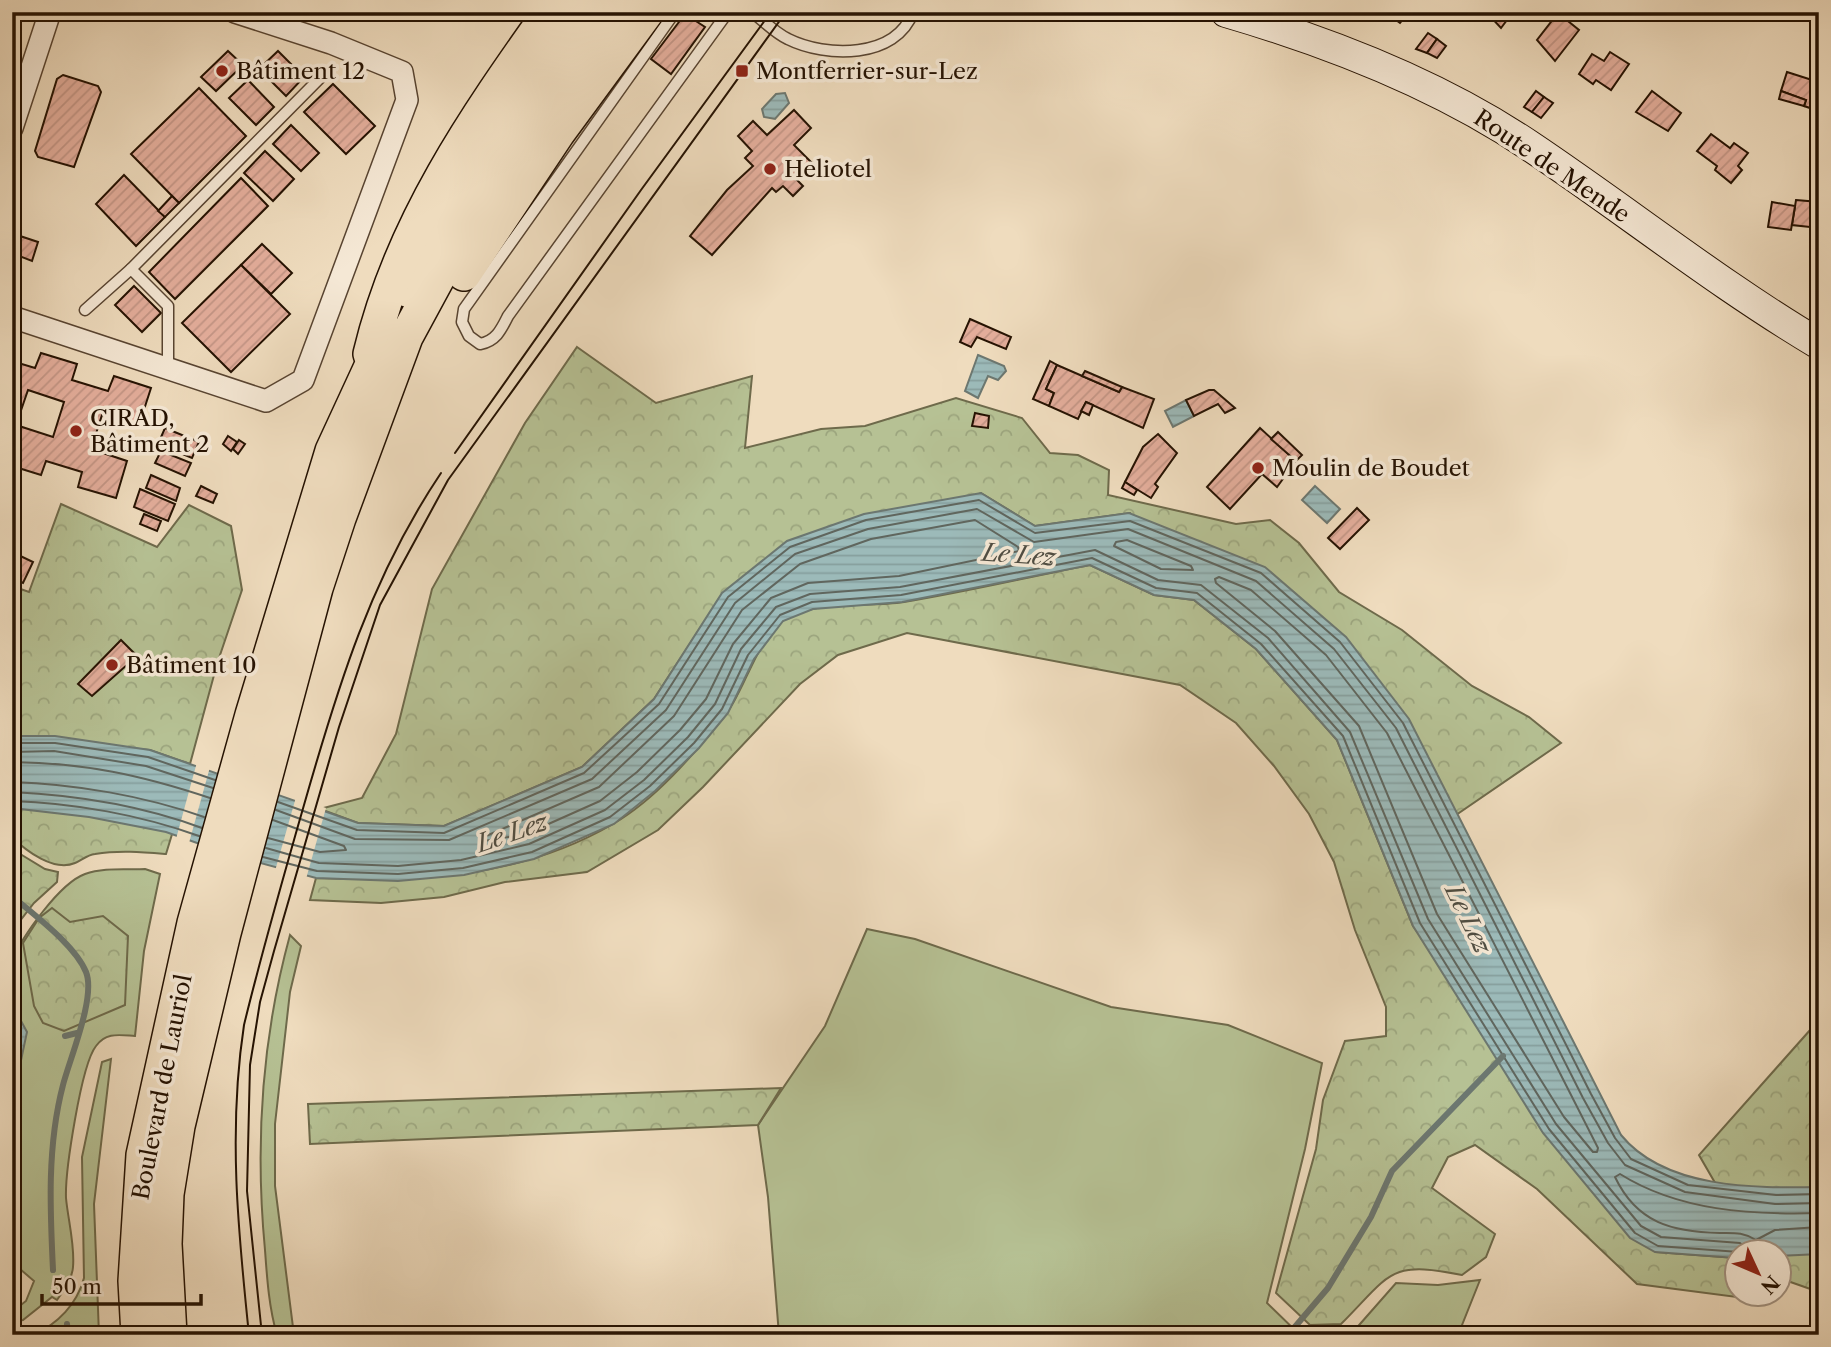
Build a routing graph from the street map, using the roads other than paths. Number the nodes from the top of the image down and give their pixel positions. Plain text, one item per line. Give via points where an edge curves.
1 (50, 12) edge
2 (235, 12) edge
3 (550, 12) edge
4 (647, 12) edge
5 (675, 12) edge
6 (728, 12) edge
7 (752, 12) edge
8 (913, 12) edge
9 (1226, 12) edge
10 (600, 16) edge
11 (322, 76) dead end
12 (12, 128) edge
13 (131, 269) junction
14 (85, 310) dead end
15 (12, 317) edge
16 (1819, 344) edge
17 (168, 368) junction
18 (363, 379) junction
19 (338, 518) junction
20 (266, 719) junction
21 (209, 928) junction
22 (138, 1335) edge
23 (170, 1335) edge

1 - 12 street
2 - 17 street via 402,72 407,100 303,380 266,401
3 - 18 main road via 441,174 379,315
4 - 19 main road via 558,133 422,337 398,377
5 - 6 lane via 464,309 461,322 480,344 500,332
7 - 8 lane via 788,39 840,51 887,43 908,25
9 - 16 street, Route de Mende via 1334,47 1464,106 1530,145 1678,253
10 - 18 main road via 503,121 443,219
10 - 19 main road via 459,239 406,337
11 - 13 lane
13 - 14 lane
13 - 17 lane via 168,306
15 - 17 street
18 - 20 main road via 332,451
19 - 20 main road
20 - 21 main road
21 - 22 main road, Boulevard de Lauriol via 143,1155 135,1281
21 - 23 main road, Boulevard de Lauriol via 167,1194

